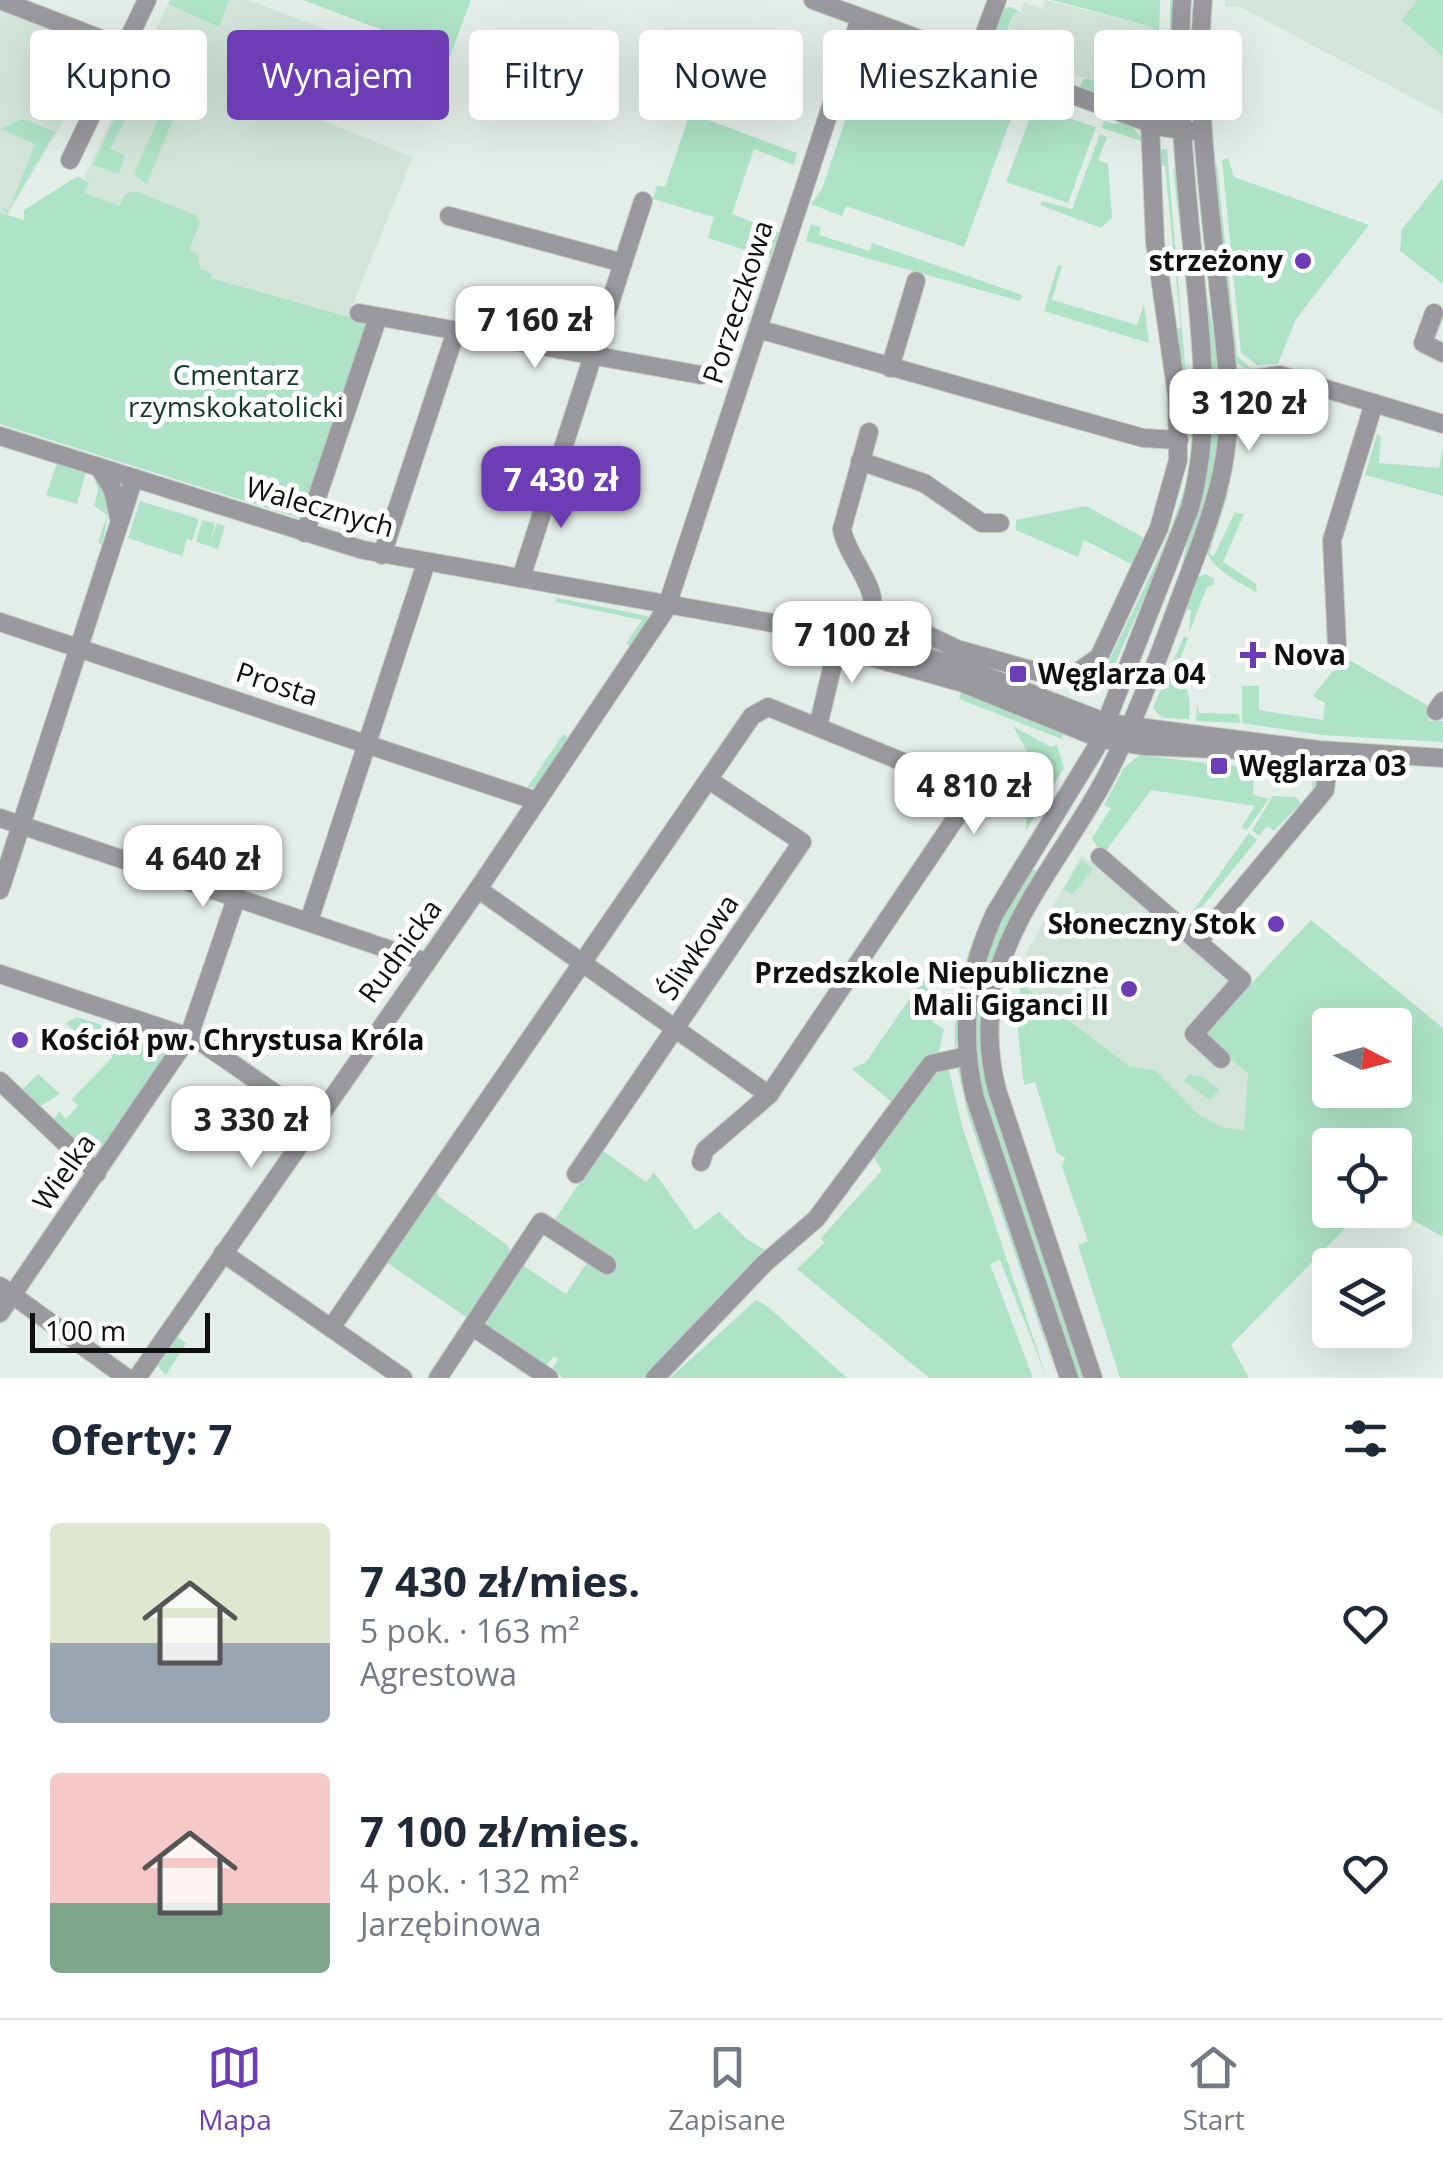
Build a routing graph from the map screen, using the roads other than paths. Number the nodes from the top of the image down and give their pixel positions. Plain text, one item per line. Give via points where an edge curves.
1 (0, 0) edge
2 (148, 0) edge
3 (813, 0) edge
4 (997, 0) edge
5 (1182, 0) edge
6 (1203, 0) edge
7 (860, 18) junction
8 (78, 30) edge
9 (134, 30) edge
10 (893, 30) edge
11 (986, 30) edge
12 (1074, 96) edge
13 (90, 120) edge
14 (1150, 123) junction
15 (1181, 130) junction
16 (1203, 132) junction
17 (70, 160) dead end
18 (642, 201) dead end
19 (449, 216) dead end
20 (623, 262) junction
21 (916, 281) dead end
22 (1434, 313) dead end
23 (358, 314) dead end
24 (378, 320) junction
25 (758, 328) junction
26 (454, 334) junction
27 (1443, 353) edge
28 (594, 357) junction
29 (890, 368) junction
30 (701, 375) dead end
31 (1228, 383) junction
32 (1374, 403) junction
33 (1443, 424) edge
34 (868, 432) dead end
35 (0, 436) edge
36 (1179, 440) junction
37 (860, 461) junction
38 (99, 467) junction
39 (134, 478) junction
40 (120, 519) junction
41 (1000, 523) dead end
42 (305, 533) junction
43 (382, 555) junction
44 (426, 563) junction
45 (521, 578) junction
46 (669, 603) junction
47 (872, 608) junction
48 (0, 622) edge
49 (844, 642) junction
50 (1337, 646) dead end
51 (78, 648) junction
52 (818, 726) junction
53 (1104, 731) junction
54 (1126, 735) junction
55 (367, 742) junction
56 (1325, 751) junction
57 (1443, 758) edge
58 (709, 780) junction
59 (536, 801) junction
60 (0, 818) edge
61 (19, 824) junction
62 (1100, 857) dead end
63 (478, 889) junction
64 (0, 890) edge
65 (237, 896) junction
66 (309, 921) junction
67 (1198, 942) junction
68 (426, 962) junction
69 (584, 962) junction
70 (0, 974) edge
71 (676, 1029) junction
72 (189, 1036) junction
73 (967, 1056) junction
74 (1221, 1059) dead end
75 (0, 1081) edge
76 (769, 1095) junction
77 (314, 1120) junction
78 (702, 1162) dead end
79 (97, 1173) junction
80 (576, 1174) dead end
81 (223, 1253) junction
82 (607, 1265) dead end
83 (6, 1291) edge
84 (0, 1313) edge
85 (473, 1326) junction
86 (331, 1328) junction
87 (127, 1378) edge
88 (137, 1378) edge
89 (403, 1378) edge
90 (438, 1378) edge
91 (549, 1378) edge
92 (655, 1378) edge
93 (1069, 1378) edge
94 (1093, 1378) edge

1 - 8 street
2 - 9 street
3 - 7 street
4 - 11 street
5 - 15 street
6 - 16 street
7 - 10 street
7 - 25 street, Porzeczkowa
12 - 14 street
13 - 17 street
14 - 15 street
14 - 36 street via 1155,242
15 - 16 street
15 - 53 street via 1204,369 1204,449 1190,508
16 - 31 street
18 - 20 street
19 - 20 street
20 - 28 street
21 - 29 street
22 - 27 street via 1423,343
23 - 24 street
24 - 26 street
24 - 42 street
25 - 29 street
25 - 46 street, Porzeczkowa
26 - 28 street
26 - 43 street
28 - 30 street
28 - 45 street
29 - 36 street via 1143,438
31 - 32 street via 1280,374
31 - 54 street via 1217,493
32 - 33 street
32 - 50 street via 1332,540
34 - 37 street
35 - 38 street, Walecznych
36 - 47 street via 1160,528 1099,657 1080,673 1057,676 970,654
37 - 41 street via 924,483 982,523
37 - 47 street via 842,529
38 - 39 street, Walecznych
38 - 40 street
39 - 40 street
39 - 42 street, Walecznych
40 - 51 street
42 - 43 street, Walecznych
43 - 44 street, Walecznych
44 - 45 street, Walecznych
44 - 55 street
45 - 46 street, Walecznych
46 - 49 street, Walecznych
46 - 59 street, Rudnicka
47 - 49 street
48 - 51 street, Prosta
49 - 52 street
49 - 53 street, Walecznych
51 - 55 street, Prosta
51 - 61 street
52 - 58 street via 762,708
52 - 76 street via 950,782 962,793 962,809
53 - 54 street, Walecznych
53 - 73 street via 983,941 968,1000
54 - 56 street, Walecznych via 1240,752
54 - 94 street via 1086,814 1013,930 994,982 989,1028 1008,1126
55 - 59 street, Prosta
55 - 66 street
56 - 57 street, Walecznych
56 - 67 street via 1326,790
58 - 69 street
58 - 71 street, Śliwkowa via 802,842
59 - 63 street, Rudnicka
60 - 61 street
61 - 64 street
61 - 65 street
62 - 67 street
63 - 68 street, Rudnicka
63 - 69 street
65 - 66 street
65 - 72 street, Wielka
66 - 68 street
67 - 74 street via 1242,980 1194,1034
68 - 77 street, Rudnicka
69 - 71 street
69 - 86 street
70 - 72 street
71 - 76 street
71 - 80 street, Śliwkowa
72 - 77 street
72 - 79 street, Wielka
73 - 92 street via 931,1064 816,1219
73 - 93 street via 983,1125
75 - 79 street
76 - 78 street via 705,1150
77 - 81 street, Rudnicka
79 - 83 street, Wielka
81 - 86 street
81 - 88 street, Rudnicka
82 - 85 street via 541,1222
83 - 84 street, Wielka
83 - 87 street
85 - 90 street
85 - 91 street
86 - 89 street

